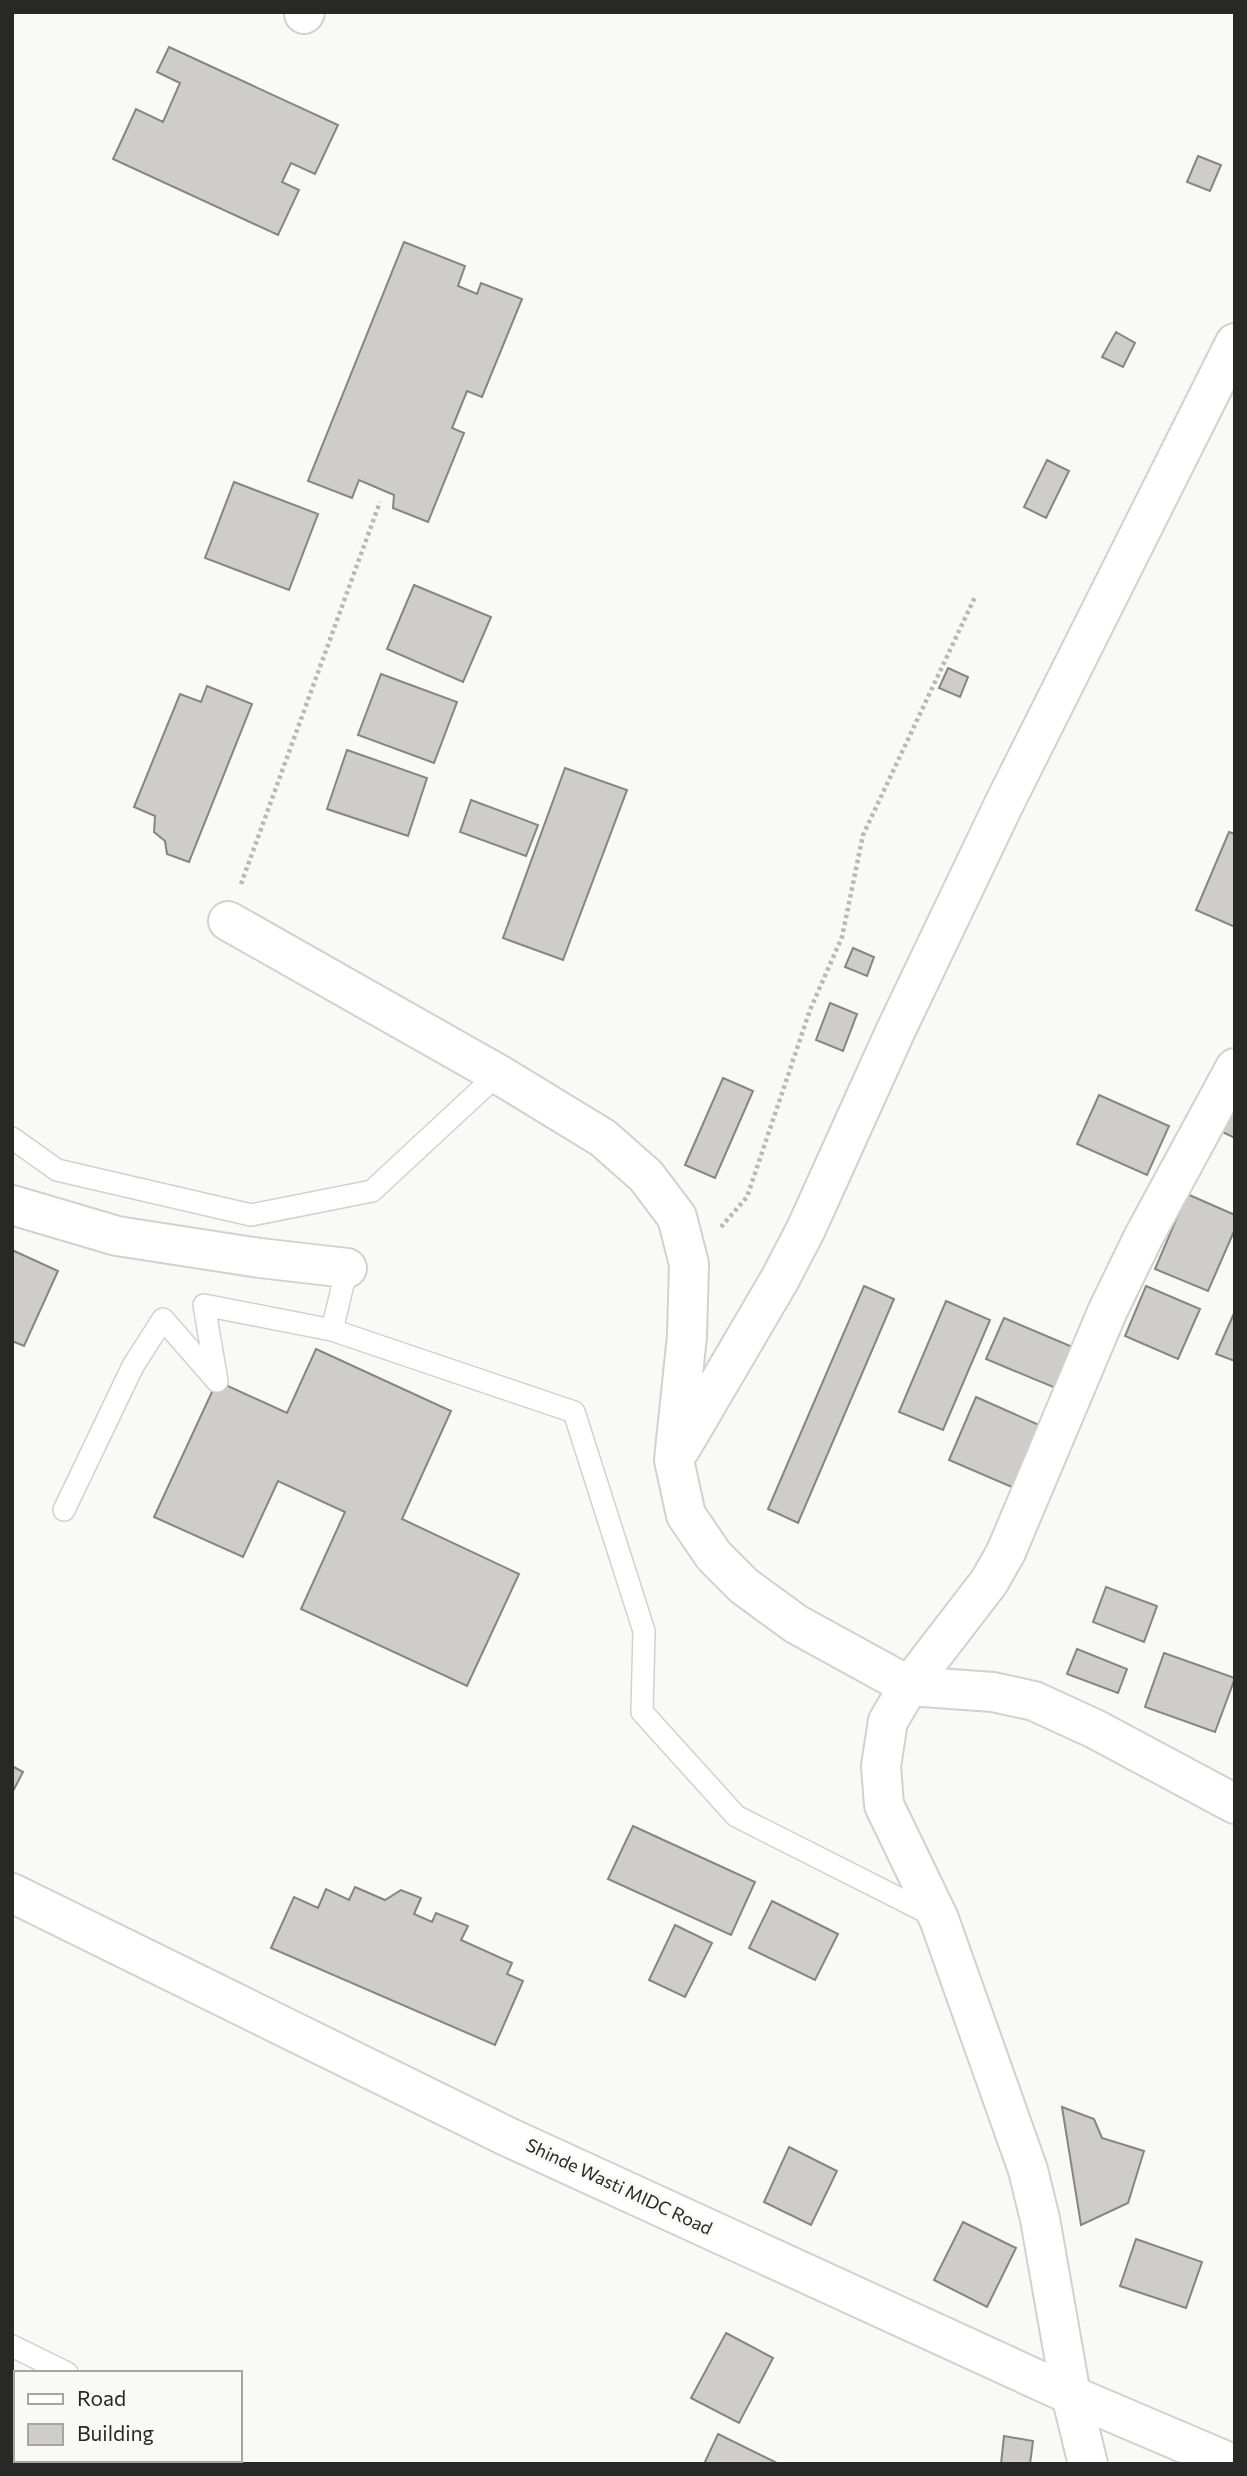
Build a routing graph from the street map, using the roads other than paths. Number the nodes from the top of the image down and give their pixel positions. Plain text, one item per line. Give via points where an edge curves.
1 (1235, 343) edge
2 (228, 921) road end
3 (1235, 1068) edge
4 (498, 1074) junction
5 (12, 1138) edge
6 (12, 1205) edge
7 (347, 1268) joint
8 (332, 1330) junction
9 (674, 1460) junction
10 (64, 1510) dead end
11 (909, 1686) junction
12 (1235, 1804) edge
13 (12, 1894) edge
14 (939, 1919) junction
15 (12, 2346) edge
16 (63, 2371) edge
17 (1071, 2395) junction
18 (1088, 2464) edge
19 (1233, 2464) edge

1 - 9 street via 1004,804 806,1229
2 - 4 street
3 - 11 street via 1108,1310 1006,1552 989,1582
4 - 5 lane via 372,1191 251,1215 57,1170
4 - 9 street via 603,1138 646,1176 677,1217 689,1265
6 - 7 street via 117,1236
7 - 8 lane
8 - 10 lane via 204,1305 217,1381 163,1319 134,1366
8 - 14 lane via 574,1412 644,1631 642,1712 736,1816
9 - 11 street via 686,1515 721,1564 796,1625
11 - 12 street via 993,1692 1034,1701
11 - 14 street via 888,1721 881,1766 884,1805
13 - 17 street, Shinde Wasti MIDC Road via 506,2136
14 - 17 street via 1028,2170
15 - 16 lane
17 - 18 street
17 - 19 street, Shinde Wasti MIDC Road

